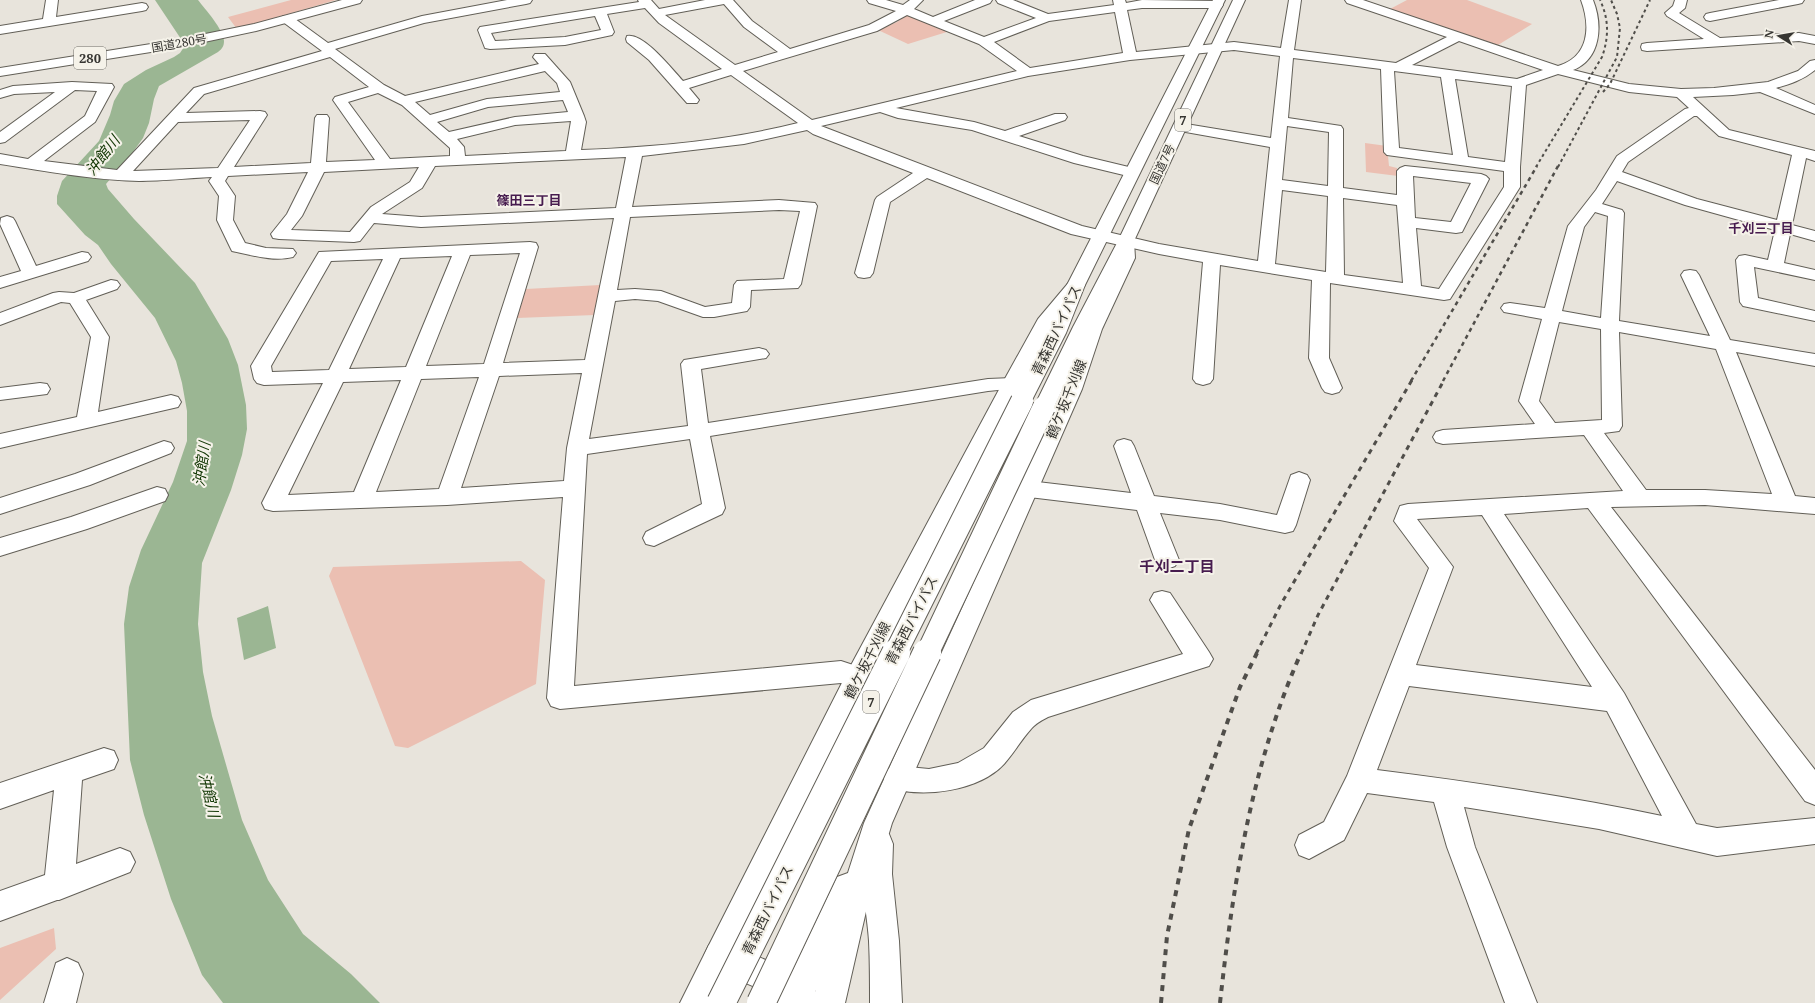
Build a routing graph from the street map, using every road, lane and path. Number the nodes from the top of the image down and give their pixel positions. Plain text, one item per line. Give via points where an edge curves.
1 (52, 0) edge
2 (356, 0) edge
3 (453, 0) edge
4 (526, 0) edge
5 (725, 0) edge
6 (873, 0) edge
7 (917, 0) edge
8 (986, 0) edge
9 (1002, 0) edge
10 (1239, 0) edge
11 (1295, 0) edge
12 (1351, 0) edge
13 (1587, 0) edge
14 (1681, 0) edge
15 (1756, 0) edge
16 (1798, 0) edge
17 (1164, 2) edge
18 (1218, 3) edge
19 (1119, 4) edge
20 (649, 5) edge
21 (111, 6) edge
22 (1769, 6) junction
23 (142, 7) dead end
24 (473, 10) junction
25 (906, 10) junction
26 (600, 12) junction
27 (1710, 17) dead end
28 (1047, 18) junction
29 (287, 19) junction
30 (933, 21) junction
31 (49, 22) junction
32 (0, 30) edge
33 (646, 36) dead end
34 (1457, 37) junction
35 (1815, 40) edge
36 (984, 41) junction
37 (1717, 42) junction
38 (1647, 47) dead end
39 (1217, 48) junction
40 (328, 50) junction
41 (1194, 50) junction
42 (789, 54) junction
43 (1287, 54) junction
44 (1130, 56) junction
45 (1815, 64) edge
46 (1393, 67) junction
47 (734, 70) junction
48 (1556, 70) junction
49 (0, 72) edge
50 (1028, 72) junction
51 (1447, 74) junction
52 (1519, 83) junction
53 (73, 86) junction
54 (680, 86) junction
55 (1761, 87) junction
56 (379, 88) junction
57 (1681, 93) junction
58 (0, 94) edge
59 (568, 95) junction
60 (404, 100) junction
61 (692, 100) dead end
62 (881, 108) junction
63 (1815, 110) edge
64 (1701, 111) junction
65 (577, 116) junction
66 (1060, 116) dead end
67 (174, 118) junction
68 (322, 118) dead end
69 (428, 120) junction
70 (1280, 121) junction
71 (808, 125) junction
72 (1180, 127) junction
73 (1005, 136) junction
74 (447, 137) junction
75 (0, 139) edge
76 (1278, 144) junction
77 (635, 152) junction
78 (1807, 154) edge
79 (573, 155) junction
80 (0, 159) edge
81 (1461, 160) junction
82 (458, 161) junction
83 (429, 163) junction
84 (31, 164) junction
85 (386, 165) junction
86 (1512, 167) junction
87 (318, 168) junction
88 (223, 172) junction
89 (925, 172) junction
90 (1132, 172) junction
91 (1613, 174) junction
92 (118, 175) junction
93 (1274, 184) junction
94 (1336, 192) junction
95 (1405, 200) junction
96 (1591, 206) junction
97 (624, 212) junction
98 (369, 218) junction
99 (7, 221) dead end
100 (1408, 222) junction
101 (1783, 227) junction
102 (1100, 236) junction
103 (1815, 236) edge
104 (1126, 240) junction
105 (463, 250) junction
106 (287, 253) dead end
107 (394, 253) junction
108 (82, 257) dead end
109 (1212, 258) junction
110 (1775, 266) junction
111 (1266, 268) junction
112 (31, 273) junction
113 (864, 273) dead end
114 (1690, 275) dead end
115 (1815, 275) edge
116 (1328, 277) junction
117 (0, 283) edge
118 (111, 285) dead end
119 (1076, 285) joint
120 (1412, 290) junction
121 (606, 296) junction
122 (76, 298) junction
123 (1510, 308) dead end
124 (1553, 315) junction
125 (1815, 316) edge
126 (0, 319) edge
127 (1610, 325) junction
128 (1724, 346) junction
129 (758, 354) dead end
130 (1815, 360) edge
131 (593, 366) junction
132 (491, 371) junction
133 (414, 374) junction
134 (336, 376) junction
135 (1204, 379) dead end
136 (1332, 388) dead end
137 (40, 389) dead end
138 (0, 394) edge
139 (1026, 398) junction
140 (171, 402) dead end
141 (86, 422) junction
142 (1589, 428) junction
143 (1549, 429) junction
144 (699, 431) junction
145 (1443, 437) dead end
146 (0, 441) edge
147 (1124, 446) dead end
148 (164, 448) dead end
149 (576, 448) junction
150 (1299, 480) dead end
151 (574, 488) junction
152 (1029, 489) junction
153 (157, 495) dead end
154 (447, 497) junction
155 (1640, 498) junction
156 (362, 500) junction
157 (1594, 501) junction
158 (1787, 503) junction
159 (1145, 504) junction
160 (0, 506) edge
161 (1815, 506) edge
162 (1488, 507) junction
163 (654, 538) dead end
164 (0, 547) edge
165 (1167, 560) dead end
166 (1162, 600) dead end
167 (1400, 674) junction
168 (858, 677) junction
169 (1616, 701) junction
170 (932, 702) junction
171 (104, 760) dead end
172 (69, 772) junction
173 (898, 778) junction
174 (1359, 780) junction
175 (1444, 791) junction
176 (1815, 792) edge
177 (0, 796) edge
178 (880, 819) junction
179 (1815, 831) edge
180 (1686, 834) junction
181 (1309, 845) dead end
182 (120, 862) dead end
183 (58, 886) junction
184 (0, 906) edge
185 (720, 956) junction
186 (798, 999) edge
187 (696, 1003) edge
188 (721, 1003) edge
189 (761, 1003) edge
190 (829, 1003) edge
191 (886, 1003) edge
192 (1521, 1003) edge

1 - 31 main road
2 - 29 main road, 国道280号 / 280
3 - 24 main road
4 - 24 main road
5 - 20 main road
5 - 42 main road via 748,24
6 - 25 main road
7 - 25 main road
8 - 30 main road
9 - 28 main road
10 - 39 main road, 国道7号 / 7
11 - 43 main road
12 - 34 main road
13 - 48 main road via 1593,20 1591,42 1579,62
14 - 37 main road via 1678,8 1671,13
15 - 22 main road
16 - 22 main road
17 - 18 main road
17 - 19 main road
18 - 41 main road, 国道7号 / 7
19 - 28 main road
19 - 44 main road
20 - 26 main road
20 - 47 main road via 668,30
21 - 23 main road
21 - 31 main road
22 - 27 main road
24 - 40 main road via 422,20
25 - 30 main road
25 - 42 main road via 873,28
26 - 26 main road via 608,32 565,41 490,45 484,30
28 - 36 main road
29 - 40 main road
29 - 49 main road, 国道280号 / 280 via 180,44
30 - 36 main road
31 - 32 main road
33 - 54 main road via 619,41 654,57
34 - 46 main road
34 - 48 main road
35 - 37 main road via 1799,37
36 - 50 main road
37 - 38 main road
39 - 41 main road
39 - 43 main road via 1234,46
39 - 72 main road, 国道7号 / 7
40 - 56 main road
40 - 67 main road via 199,91
41 - 44 main road
41 - 90 main road, 国道7号 / 7
42 - 47 main road
43 - 46 main road
43 - 70 main road
44 - 50 main road
45 - 55 main road via 1800,76
46 - 51 main road
46 - 81 main road via 1392,152
47 - 54 main road
47 - 71 main road
48 - 52 main road via 1527,78
48 - 57 main road via 1630,88
50 - 62 main road
51 - 52 main road
51 - 81 main road
52 - 86 main road
53 - 58 main road via 13,90
53 - 75 main road
53 - 84 main road via 107,87 100,94 95,113 90,119
54 - 61 main road
55 - 57 main road
55 - 63 main road
56 - 60 main road
56 - 85 main road via 340,100
57 - 64 main road
59 - 60 main road via 563,82 544,61
59 - 65 main road
59 - 69 main road via 487,103
60 - 69 main road
62 - 71 main road
62 - 73 main road via 898,114 974,126
64 - 78 main road via 1724,133
64 - 91 main road via 1690,112 1622,159
65 - 74 main road via 515,121
65 - 79 main road via 579,122
66 - 73 main road
67 - 88 main road via 260,115
67 - 92 main road
68 - 87 main road
69 - 74 main road
70 - 76 main road
70 - 94 main road via 1336,129
71 - 77 main road via 744,140
71 - 89 main road
72 - 76 main road
72 - 104 main road, 国道7号 / 7
73 - 90 main road via 1079,160
74 - 82 main road via 456,147
76 - 93 main road
77 - 79 main road
77 - 97 main road
78 - 101 main road
79 - 82 main road
80 - 84 main road
81 - 86 main road
82 - 83 main road
83 - 85 main road
83 - 98 main road via 416,185
84 - 92 main road
85 - 87 main road
86 - 120 main road via 1512,187 1444,295
87 - 88 main road
87 - 98 main road via 294,216 279,234 354,237
88 - 92 main road
88 - 106 main road via 217,181 227,196 225,220 238,247 266,253
89 - 102 main road via 1077,230
89 - 113 main road via 883,200
90 - 102 main road, 国道7号 / 7
91 - 96 main road
91 - 101 main road via 1691,202
93 - 94 main road
93 - 111 main road
94 - 95 main road
94 - 116 main road
95 - 100 main road
95 - 100 main road via 1405,171 1481,179 1456,228
96 - 124 main road via 1576,226
96 - 127 main road via 1616,213
97 - 98 main road via 421,222
97 - 121 main road
97 - 121 main road via 809,206 792,284 743,285 741,307 703,312 661,296
99 - 112 main road
100 - 120 main road
101 - 103 main road
101 - 110 main road
102 - 104 main road
102 - 119 main road, 青森西バイパス / 7
104 - 109 main road via 1159,249
104 - 139 main road, 青森西バイパス / 7 via 1082,327
104 - 152 main road, 鶴ケ坂千刈線 via 1126,258 1093,329 1072,389
105 - 107 main road
105 - 132 main road via 530,247
105 - 133 main road
107 - 134 main road
107 - 134 main road via 325,256 261,366 264,379
108 - 112 main road
109 - 111 main road
109 - 135 main road
110 - 115 main road
110 - 125 main road via 1745,260 1749,302
111 - 116 main road
112 - 117 main road
114 - 128 main road
116 - 120 main road
116 - 136 main road via 1320,358
118 - 122 main road
119 - 139 main road, 鶴ケ坂千刈線 via 1047,319
121 - 131 main road
122 - 126 main road via 59,297
122 - 141 main road via 100,337
123 - 124 main road
124 - 127 main road
124 - 143 main road via 1529,401
127 - 128 main road
127 - 142 main road via 1612,426
128 - 130 main road
128 - 158 main road
129 - 144 main road via 690,364
131 - 132 main road
131 - 149 main road
132 - 133 main road
132 - 154 main road
133 - 134 main road
133 - 156 main road
134 - 156 main road via 273,503
137 - 138 main road
139 - 144 main road via 988,385
139 - 168 main road, 鶴ケ坂千刈線
139 - 188 main road, 青森西バイパス / 7, bridge
139 - 189 main road, 青森西バイパス / 7, bridge
140 - 141 main road
141 - 146 main road
142 - 143 main road
142 - 155 main road
143 - 145 main road
144 - 149 main road
144 - 163 main road via 714,508
147 - 159 main road
148 - 160 main road via 114,469
149 - 151 main road
150 - 159 main road via 1285,525 1220,512
151 - 154 main road
151 - 168 main road via 560,698 841,672
152 - 159 main road
152 - 170 main road, 鶴ケ坂千刈線
153 - 164 main road via 66,529
154 - 156 main road
155 - 157 main road
155 - 158 main road via 1719,498
157 - 162 main road
157 - 176 main road
158 - 161 main road
159 - 165 main road
162 - 167 main road via 1408,512 1405,521 1440,567
162 - 169 main road
166 - 173 main road via 1200,659 1040,708 1022,720 994,756 962,775 929,781
167 - 169 main road
167 - 174 main road
168 - 170 main road
168 - 185 main road, 鶴ケ坂千刈線
169 - 180 main road
170 - 173 main road, 鶴ケ坂千刈線
171 - 172 main road
172 - 177 main road
172 - 183 main road
173 - 178 main road, 鶴ケ坂千刈線
174 - 175 main road
174 - 181 main road via 1334,831
175 - 180 main road via 1599,816
175 - 192 main road via 1461,847
178 - 186 main road
178 - 190 main road, 鶴ケ坂千刈線 via 852,907
178 - 191 main road via 877,874 884,941
179 - 180 main road via 1717,842
182 - 183 main road
183 - 184 main road
185 - 186 main road
185 - 187 main road, 鶴ケ坂千刈線

